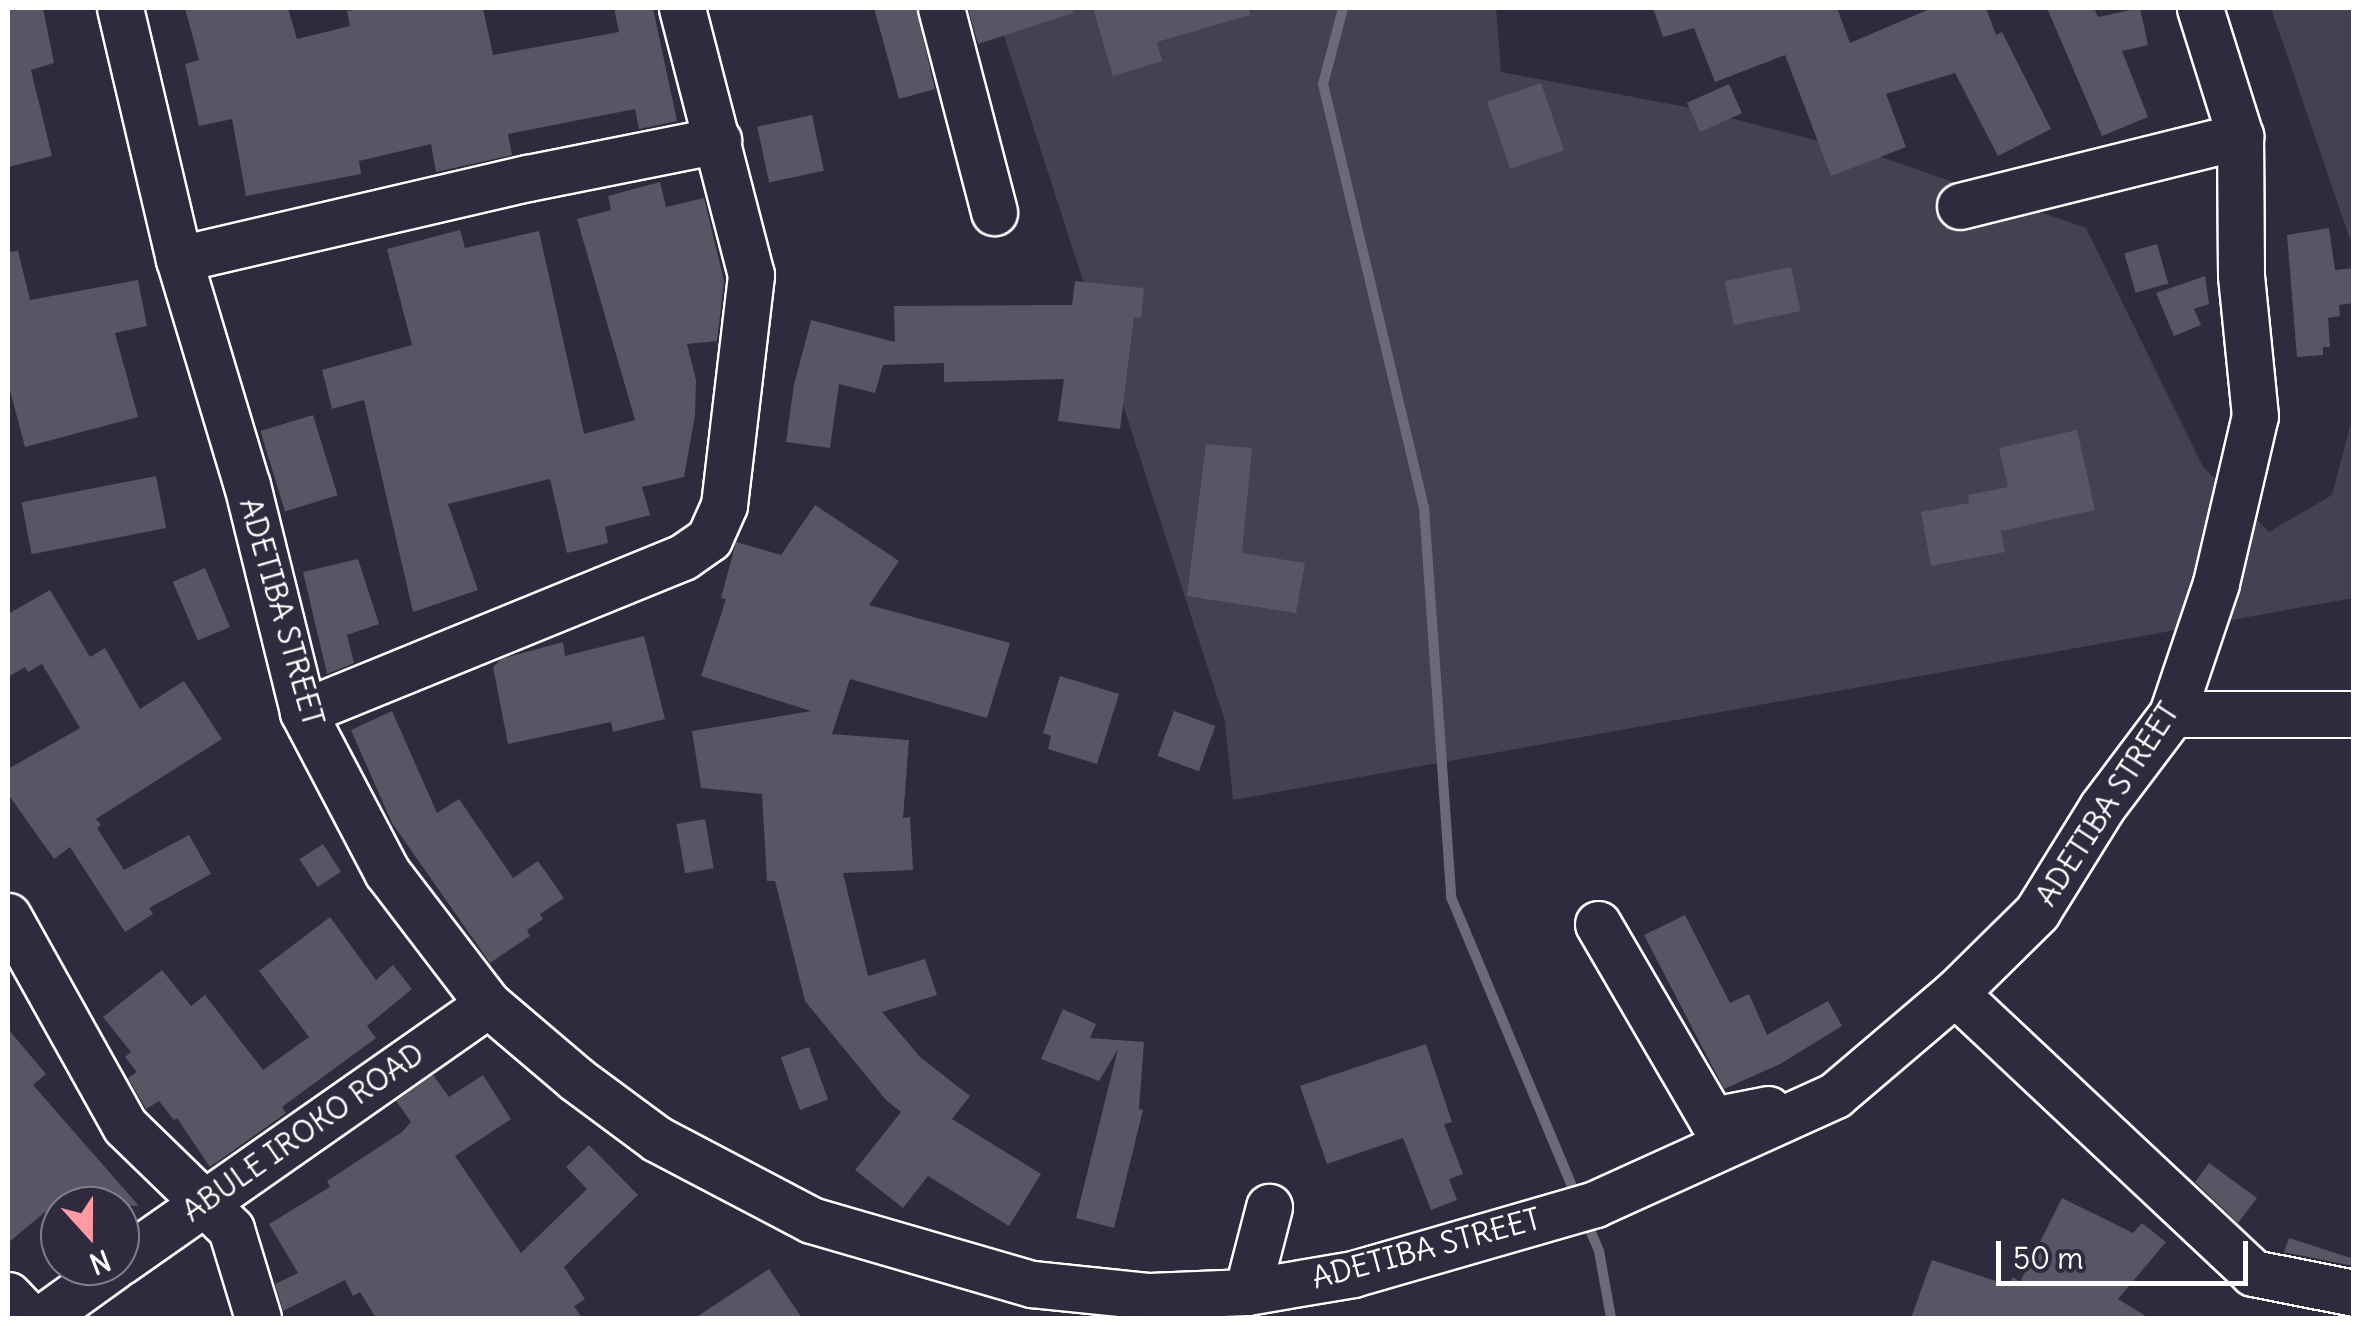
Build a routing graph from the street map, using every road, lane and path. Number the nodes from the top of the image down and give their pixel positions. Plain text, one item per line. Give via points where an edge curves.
1 (120, 8) edge
2 (682, 8) edge
3 (941, 8) edge
4 (2200, 8) edge
5 (2240, 136) junction
6 (718, 140) junction
7 (1960, 206) dead end
8 (994, 212) dead end
9 (178, 259) junction
10 (303, 712) junction
11 (2172, 714) junction
12 (2354, 714) edge
13 (8, 916) edge
14 (1598, 924) dead end
15 (1955, 993) junction
16 (488, 1004) junction
17 (1836, 1095) junction
18 (202, 1202) junction
19 (1269, 1206) dead end
20 (140, 1247) edge
21 (86, 1286) edge
22 (1247, 1292) junction
23 (2354, 1293) edge
24 (8, 1295) edge
25 (30, 1318) edge
26 (42, 1318) edge
27 (258, 1318) edge

1 - 9 street, ADETIBA STREET
2 - 6 street
3 - 8 street
4 - 5 street, ADETIBA STREET
5 - 7 street
5 - 11 street, ADETIBA STREET via 2241,275 2255,416 2216,583
6 - 9 street
6 - 10 street via 751,275 724,504 709,539 683,557
9 - 10 street, ADETIBA STREET via 247,485
10 - 16 street, ADETIBA STREET via 388,872
11 - 12 street
11 - 15 street, ADETIBA STREET via 2102,807 2037,912
13 - 18 street via 125,1126
14 - 17 street via 1712,1120
15 - 17 street, ADETIBA STREET
15 - 23 street via 2254,1273
16 - 18 street, ABULE IROKO ROAD
16 - 22 street, ADETIBA STREET via 658,1139 810,1220 1032,1284 1149,1296
17 - 22 street, ADETIBA STREET via 1595,1204 1353,1274
18 - 20 street, ABULE IROKO ROAD
18 - 27 street via 230,1230
19 - 22 street
21 - 26 street, ABULE IROKO ROAD
24 - 25 street

